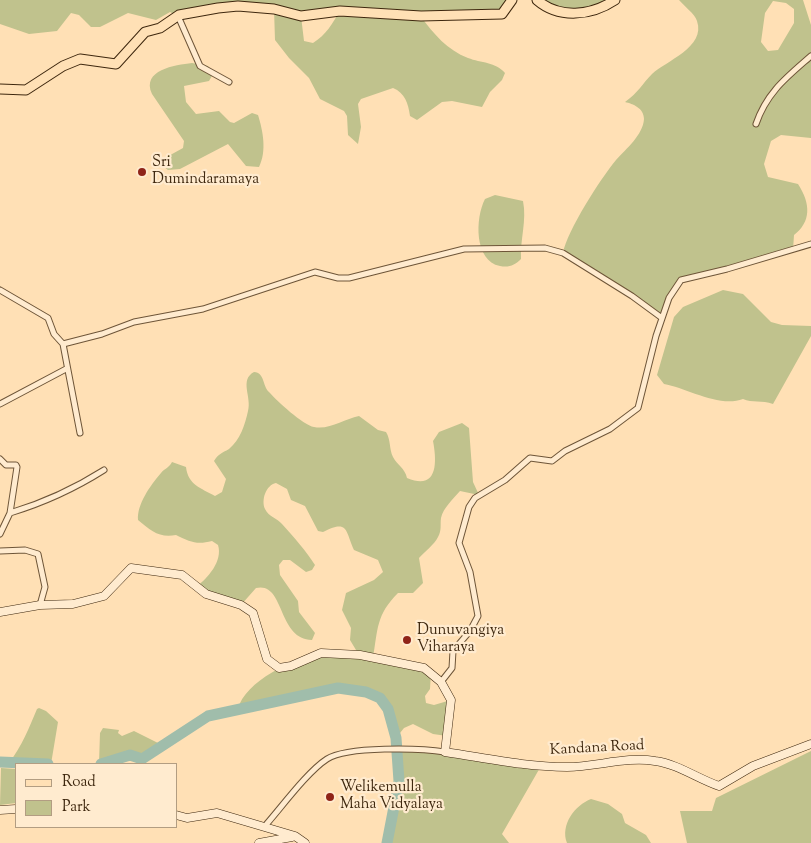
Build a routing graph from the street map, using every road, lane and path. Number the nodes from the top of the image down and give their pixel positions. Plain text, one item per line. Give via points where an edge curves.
1 (512, 0) edge
2 (536, 0) edge
3 (615, 0) edge
4 (178, 16) junction
5 (811, 56) edge
6 (229, 82) dead end
7 (0, 89) edge
8 (756, 124) dead end
9 (811, 244) edge
10 (0, 290) edge
11 (662, 318) junction
12 (63, 344) junction
13 (66, 369) junction
14 (0, 404) edge
15 (80, 433) dead end
16 (0, 460) edge
17 (104, 470) dead end
18 (10, 513) junction
19 (0, 534) edge
20 (0, 551) edge
21 (40, 605) junction
22 (0, 612) edge
23 (441, 682) junction
24 (811, 744) edge
25 (445, 752) junction
26 (15, 809) edge
27 (0, 810) edge
28 (178, 815) edge
29 (264, 827) junction
30 (295, 836) junction
31 (260, 843) edge
32 (305, 843) edge

1 - 4 main road via 502,14 496,15 421,16 340,11 301,16 274,9 238,6
2 - 3 main road via 551,10 585,13
4 - 6 street via 200,66
4 - 7 main road via 160,28 145,32 116,64 80,59 26,90
5 - 8 street via 779,84 762,106
9 - 11 street via 681,280 669,298
10 - 12 street via 48,318 54,334
11 - 12 street via 563,253 545,248 464,249 349,278 314,272 203,309 134,322
11 - 23 street via 638,408 610,429 552,461 530,458 472,502 459,543 470,572 478,616 453,651 452,668
12 - 13 street
13 - 14 street
13 - 15 street
16 - 18 street via 17,467
17 - 18 street via 79,486
18 - 19 street
20 - 21 street via 25,550 38,554 44,586
21 - 22 street
21 - 23 street via 72,604 104,596 131,568 173,573 182,575 206,594 241,605 253,614 267,659 279,668 321,653 360,655 424,668
23 - 25 street via 451,700
24 - 25 street, Kandana Road via 753,766 719,786 656,761 640,759 567,768 508,763
25 - 29 street via 378,750 327,759
26 - 27 street
28 - 29 street via 193,817 217,813
29 - 30 street
30 - 31 street
30 - 32 street

